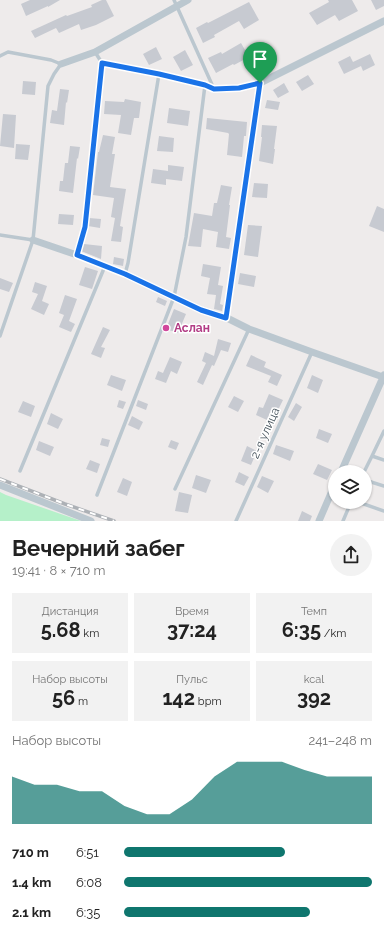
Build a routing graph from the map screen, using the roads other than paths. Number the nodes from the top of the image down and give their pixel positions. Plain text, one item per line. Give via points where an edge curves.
1 (188, 0) edge
2 (175, 3) edge
3 (384, 21) edge
4 (94, 52) junction
5 (0, 56) edge
6 (102, 63) junction
7 (61, 64) junction
8 (159, 74) junction
9 (260, 83) junction
10 (205, 85) junction
11 (214, 89) junction
12 (0, 235) edge
13 (33, 240) junction
14 (77, 255) junction
15 (105, 266) junction
16 (125, 274) junction
17 (174, 297) junction
18 (226, 318) junction
19 (249, 329) junction
20 (0, 336) edge
21 (312, 352) junction
22 (384, 376) edge
23 (384, 431) edge
24 (372, 456) junction
25 (384, 460) edge
26 (343, 465) edge
27 (368, 465) edge
28 (20, 471) dead end
29 (372, 482) edge
30 (0, 485) edge
31 (384, 486) edge
32 (175, 489) dead end
33 (97, 495) dead end
34 (328, 500) edge
35 (372, 507) edge
36 (348, 509) edge
37 (384, 511) edge
38 (91, 521) edge
39 (236, 521) edge
40 (319, 521) edge
41 (343, 521) edge

1 - 2 street
2 - 4 street
2 - 11 lane
3 - 9 street
4 - 6 lane
4 - 7 street
5 - 7 lane via 8,52
6 - 8 lane
6 - 14 lane via 85,227
7 - 13 lane via 48,86
8 - 10 lane
8 - 16 lane
9 - 11 street via 239,88
9 - 18 lane
10 - 11 lane
10 - 17 lane via 186,237
12 - 13 lane
13 - 14 street
13 - 20 lane
14 - 15 street
15 - 16 street
15 - 28 lane
16 - 17 street
17 - 18 street
17 - 33 lane
18 - 19 street
19 - 21 street
19 - 32 lane
21 - 22 street
21 - 39 lane, 2-я улица
22 - 26 street
23 - 24 lane
24 - 25 lane
24 - 27 lane
29 - 31 lane
30 - 38 street
34 - 40 street
35 - 37 lane
36 - 41 lane

